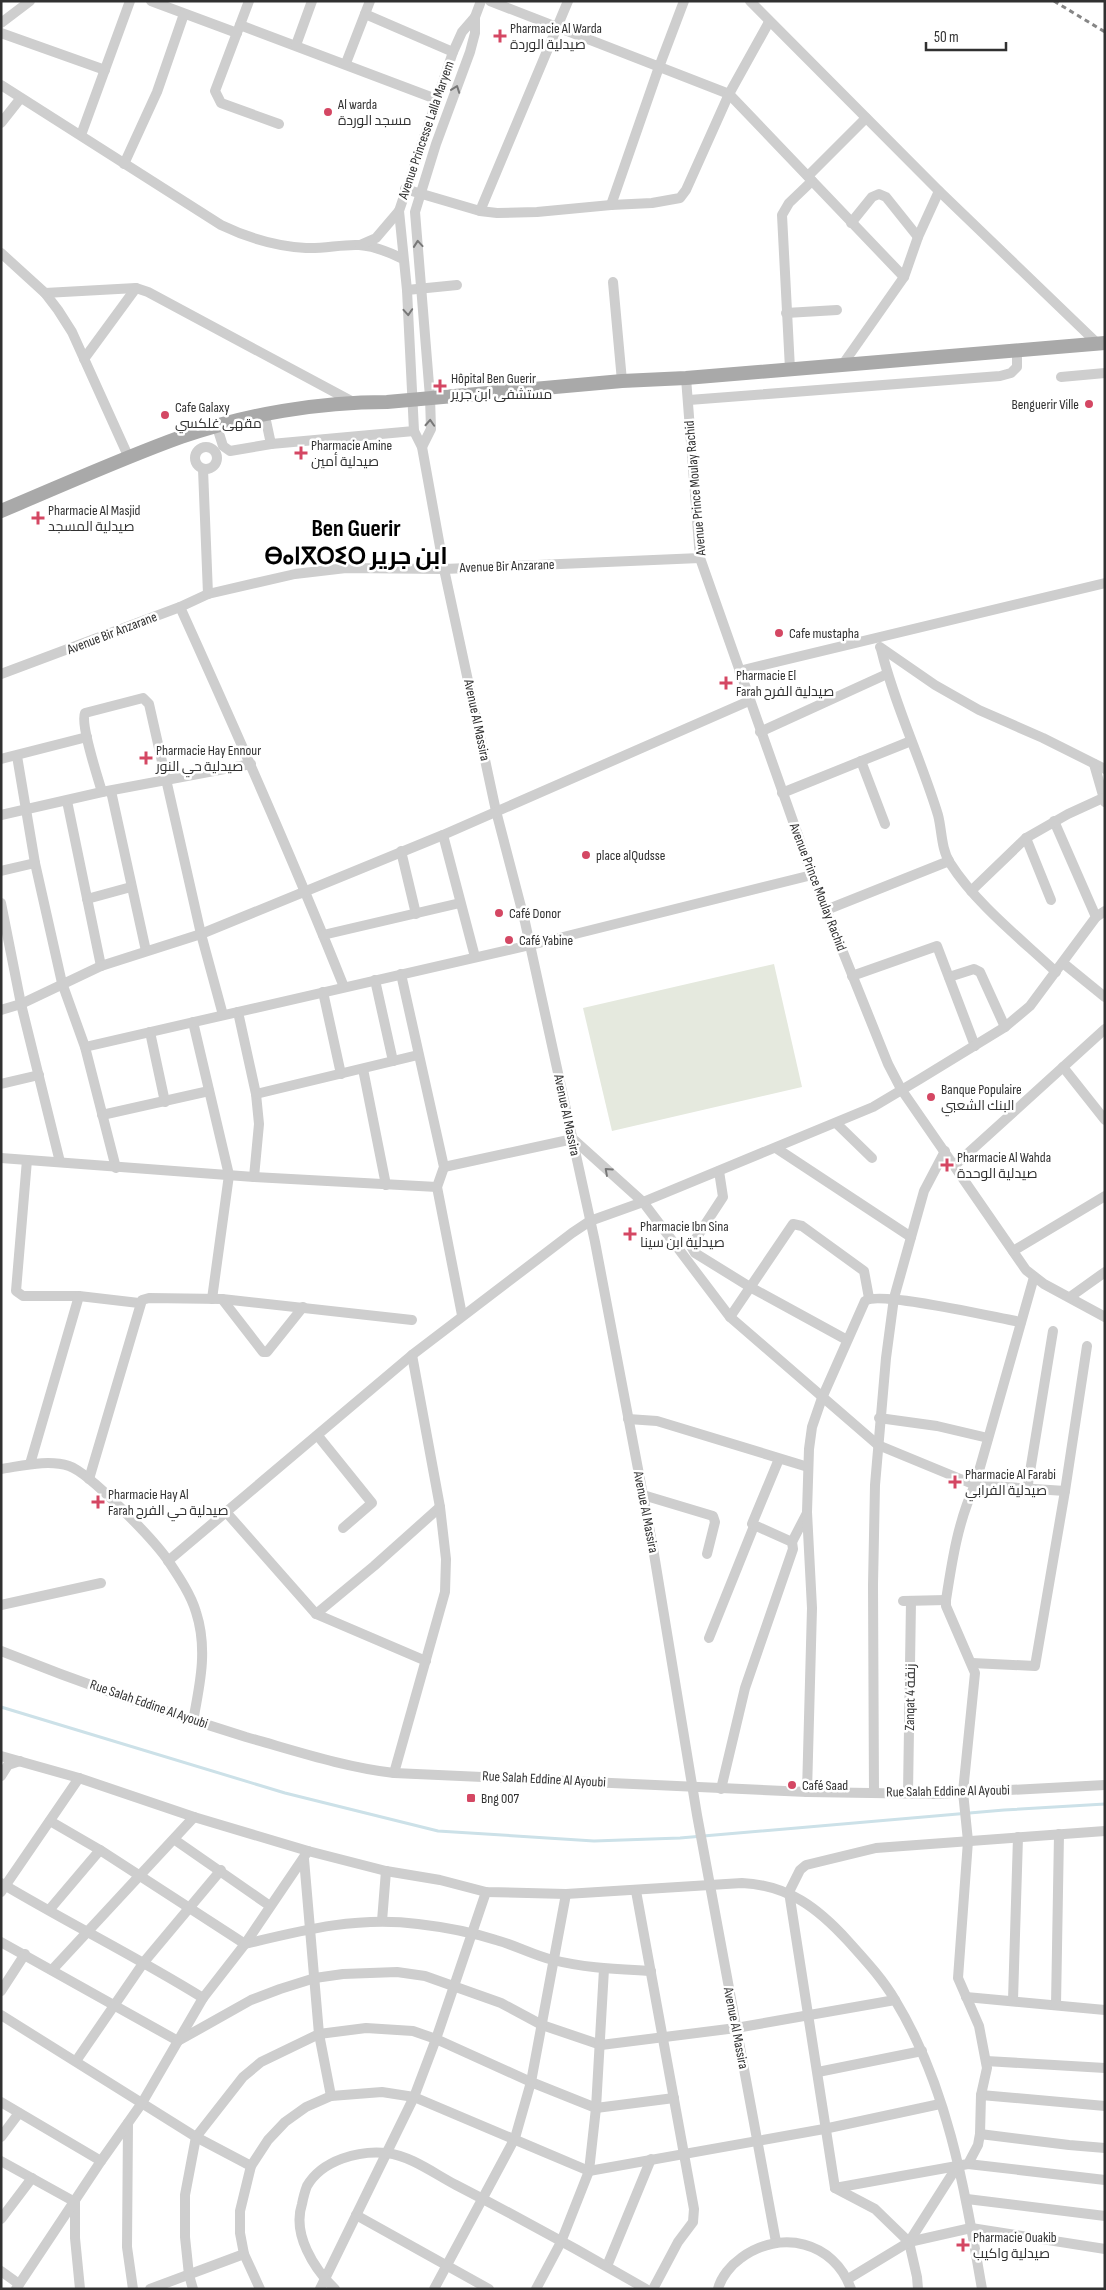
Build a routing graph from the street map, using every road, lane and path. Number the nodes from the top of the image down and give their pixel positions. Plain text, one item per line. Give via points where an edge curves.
1 (30, 1) edge
2 (130, 1) edge
3 (151, 1) edge
4 (249, 1) edge
5 (312, 1) edge
6 (370, 1) edge
7 (481, 1) edge
8 (568, 1) edge
9 (750, 1) edge
10 (496, 2) edge
11 (681, 2) edge
12 (184, 14) junction
13 (366, 14) junction
14 (475, 17) junction
15 (769, 22) junction
16 (1, 23) edge
17 (558, 28) junction
18 (238, 29) junction
19 (1, 33) edge
20 (296, 45) junction
21 (453, 52) junction
22 (346, 63) junction
23 (659, 67) junction
24 (105, 70) junction
25 (1, 85) edge
26 (729, 94) junction
27 (436, 98) junction
28 (20, 99) junction
29 (866, 118) junction
30 (1, 123) edge
31 (279, 124) dead end
32 (81, 135) junction
33 (124, 164) junction
34 (810, 178) junction
35 (406, 189) junction
36 (939, 191) junction
37 (421, 193) junction
38 (611, 205) junction
39 (399, 211) junction
40 (480, 211) junction
41 (851, 223) junction
42 (918, 237) junction
43 (359, 245) junction
44 (1, 253) edge
45 (403, 259) junction
46 (904, 277) junction
47 (613, 282) dead end
48 (457, 285) dead end
49 (136, 288) junction
50 (422, 288) junction
51 (406, 290) junction
52 (45, 293) junction
53 (837, 310) dead end
54 (786, 313) junction
55 (1102, 344) edge
56 (1017, 350) junction
57 (84, 359) junction
58 (843, 364) junction
59 (790, 369) junction
60 (1105, 373) edge
61 (1061, 377) dead end
62 (686, 378) junction
63 (622, 381) junction
64 (430, 398) junction
65 (413, 399) junction
66 (689, 400) junction
67 (353, 402) junction
68 (265, 416) junction
69 (210, 429) junction
70 (414, 431) junction
71 (271, 444) junction
72 (422, 447) junction
73 (205, 448) junction
74 (129, 458) junction
75 (203, 469) junction
76 (1, 511) edge
77 (700, 558) junction
78 (444, 569) junction
79 (1105, 584) edge
80 (208, 594) junction
81 (180, 607) junction
82 (878, 636) junction
83 (881, 649) junction
84 (738, 671) junction
85 (1, 674) edge
86 (887, 674) junction
87 (749, 702) junction
88 (760, 732) junction
89 (87, 737) junction
90 (911, 741) junction
91 (18, 756) junction
92 (1, 759) edge
93 (861, 761) junction
94 (251, 764) junction
95 (1094, 764) junction
96 (1105, 769) edge
97 (168, 779) junction
98 (106, 792) junction
99 (782, 793) junction
100 (1104, 800) edge
101 (68, 802) junction
102 (26, 810) junction
103 (496, 811) junction
104 (1, 815) edge
105 (1054, 821) junction
106 (885, 824) dead end
107 (443, 835) junction
108 (1026, 838) junction
109 (400, 851) junction
110 (948, 861) junction
111 (35, 863) junction
112 (1, 871) edge
113 (812, 875) junction
114 (131, 887) junction
115 (306, 890) junction
116 (971, 891) junction
117 (87, 898) junction
118 (1051, 900) dead end
119 (1, 903) edge
120 (460, 903) junction
121 (826, 910) junction
122 (1105, 910) edge
123 (416, 914) junction
124 (1096, 917) junction
125 (201, 934) junction
126 (323, 935) junction
127 (530, 945) junction
128 (146, 951) junction
129 (475, 957) junction
130 (1063, 963) junction
131 (101, 966) junction
132 (1056, 972) junction
133 (401, 974) junction
134 (852, 976) junction
135 (949, 977) junction
136 (375, 980) junction
137 (62, 983) junction
138 (344, 987) junction
139 (323, 992) junction
140 (1105, 997) edge
141 (21, 1004) junction
142 (1, 1010) edge
143 (238, 1012) junction
144 (223, 1015) junction
145 (193, 1022) junction
146 (1005, 1027) junction
147 (150, 1032) junction
148 (1103, 1035) edge
149 (975, 1046) junction
150 (85, 1047) junction
151 (418, 1055) junction
152 (393, 1061) junction
153 (1063, 1067) junction
154 (363, 1069) junction
155 (341, 1074) junction
156 (39, 1075) junction
157 (1, 1084) edge
158 (901, 1089) junction
159 (209, 1091) junction
160 (256, 1094) junction
161 (164, 1102) junction
162 (102, 1115) junction
163 (1105, 1120) edge
164 (836, 1123) junction
165 (573, 1139) junction
166 (776, 1148) junction
167 (945, 1151) junction
168 (1, 1158) edge
169 (872, 1158) dead end
170 (27, 1160) junction
171 (60, 1162) junction
172 (955, 1165) junction
173 (444, 1166) junction
174 (116, 1168) junction
175 (720, 1171) junction
176 (229, 1175) junction
177 (254, 1177) junction
178 (386, 1185) junction
179 (436, 1187) junction
180 (1105, 1196) edge
181 (643, 1202) junction
182 (590, 1221) junction
183 (911, 1238) junction
184 (1013, 1251) junction
185 (1105, 1272) edge
186 (1034, 1278) junction
187 (750, 1287) junction
188 (79, 1296) junction
189 (1070, 1297) junction
190 (869, 1298) junction
191 (894, 1298) junction
192 (217, 1299) junction
193 (140, 1303) junction
194 (303, 1307) junction
195 (462, 1315) junction
196 (730, 1317) junction
197 (1105, 1317) edge
198 (412, 1320) dead end
199 (1021, 1322) junction
200 (1053, 1331) dead end
201 (847, 1340) junction
202 (1087, 1346) dead end
203 (412, 1355) junction
204 (822, 1398) junction
205 (879, 1418) junction
206 (628, 1419) junction
207 (318, 1436) junction
208 (988, 1438) junction
209 (878, 1445) junction
210 (779, 1460) junction
211 (30, 1464) junction
212 (808, 1467) junction
213 (1, 1469) edge
214 (89, 1479) junction
215 (975, 1485) junction
216 (1028, 1490) junction
217 (1065, 1491) junction
218 (643, 1495) junction
219 (440, 1507) junction
220 (226, 1512) junction
221 (807, 1512) junction
222 (754, 1526) junction
223 (343, 1528) dead end
224 (792, 1542) junction
225 (707, 1554) dead end
226 (168, 1561) junction
227 (102, 1583) dead end
228 (946, 1600) junction
229 (1, 1605) edge
230 (316, 1614) junction
231 (709, 1638) dead end
232 (1, 1651) edge
233 (426, 1661) junction
234 (972, 1663) junction
235 (193, 1721) junction
236 (1, 1756) edge
237 (20, 1761) junction
238 (394, 1773) junction
239 (1, 1776) edge
240 (80, 1778) junction
241 (1105, 1785) edge
242 (692, 1787) junction
243 (721, 1789) junction
244 (807, 1792) junction
245 (908, 1792) junction
246 (963, 1792) junction
247 (874, 1793) junction
248 (194, 1817) junction
249 (50, 1821) junction
250 (1105, 1831) edge
251 (1059, 1834) junction
252 (968, 1837) junction
253 (1018, 1837) junction
254 (175, 1840) junction
255 (100, 1850) junction
256 (306, 1855) junction
257 (221, 1870) junction
258 (386, 1871) junction
259 (140, 1876) junction
260 (710, 1885) junction
261 (3, 1887) edge
262 (636, 1891) junction
263 (486, 1892) junction
264 (789, 1892) junction
265 (566, 1894) junction
266 (270, 1906) junction
267 (50, 1909) junction
268 (188, 1909) junction
269 (382, 1921) junction
270 (311, 1928) junction
271 (89, 1933) junction
272 (473, 1934) junction
273 (1, 1942) edge
274 (246, 1944) junction
275 (25, 1954) junction
276 (553, 1960) junction
277 (144, 1962) junction
278 (604, 1969) junction
279 (52, 1970) junction
280 (651, 1970) junction
281 (315, 1978) junction
282 (454, 1985) junction
283 (1, 1991) edge
284 (966, 1997) junction
285 (203, 1998) junction
286 (895, 2000) junction
287 (1013, 2000) junction
288 (113, 2004) junction
289 (1056, 2005) junction
290 (1105, 2010) edge
291 (809, 2014) junction
292 (1, 2015) edge
293 (542, 2025) junction
294 (736, 2028) junction
295 (319, 2034) junction
296 (662, 2038) junction
297 (436, 2039) junction
298 (178, 2041) junction
299 (601, 2045) junction
300 (922, 2051) junction
301 (76, 2061) junction
302 (986, 2061) junction
303 (1105, 2068) edge
304 (818, 2072) junction
305 (531, 2082) junction
306 (981, 2095) junction
307 (331, 2096) junction
308 (414, 2097) junction
309 (674, 2098) junction
310 (1, 2102) edge
311 (142, 2103) junction
312 (940, 2104) junction
313 (1105, 2106) edge
314 (596, 2108) junction
315 (19, 2113) junction
316 (128, 2122) junction
317 (824, 2129) junction
318 (980, 2134) junction
319 (1, 2137) edge
320 (196, 2137) junction
321 (515, 2138) junction
322 (758, 2142) junction
323 (1105, 2148) edge
324 (388, 2153) junction
325 (684, 2154) junction
326 (651, 2160) junction
327 (1, 2161) edge
328 (101, 2161) junction
329 (963, 2164) junction
330 (251, 2166) junction
331 (589, 2171) junction
332 (32, 2178) junction
333 (1105, 2180) edge
334 (835, 2188) junction
335 (483, 2199) junction
336 (967, 2200) junction
337 (75, 2202) junction
338 (356, 2216) junction
339 (1105, 2216) edge
340 (1, 2219) edge
341 (972, 2228) junction
342 (561, 2242) junction
343 (776, 2242) junction
344 (909, 2242) junction
345 (1105, 2249) edge
346 (244, 2254) junction
347 (447, 2264) junction
348 (607, 2266) junction
349 (1, 2271) edge
350 (189, 2275) junction
351 (322, 2284) edge
352 (850, 2284) edge
353 (18, 2286) edge
354 (80, 2289) edge
355 (133, 2289) edge
356 (150, 2289) edge
357 (193, 2289) edge
358 (260, 2289) edge
359 (335, 2289) edge
360 (434, 2289) edge
361 (489, 2289) edge
362 (536, 2289) edge
363 (646, 2289) edge
364 (653, 2289) edge
365 (718, 2289) edge
366 (918, 2289) edge
367 (982, 2289) edge

1 - 16 street
2 - 24 street
3 - 12 street
4 - 18 street
5 - 20 street
6 - 13 street
7 - 14 street
8 - 17 street
9 - 15 street
10 - 17 street
11 - 23 street
12 - 18 street
12 - 33 street via 157,92
13 - 21 street
13 - 22 street
14 - 21 street, Avenue Princesse Lalla Maryem via 462,32
37 -> 14 street via 470,52
15 - 26 street
15 - 29 street
17 - 23 street
17 - 40 street
18 - 20 street
18 - 31 street via 217,84 217,98 228,106
19 - 24 street
20 - 22 street
21 - 27 street, Avenue Princesse Lalla Maryem
22 - 27 street
23 - 26 street
23 - 38 street
24 - 32 street
25 - 28 street
26 - 34 street
26 - 38 street via 684,195 652,203
27 - 35 street, Avenue Princesse Lalla Maryem
28 - 30 street
28 - 32 street
29 - 34 street
29 - 36 street
32 - 33 street
33 - 43 street via 246,238 307,248
34 - 41 street
34 - 54 street via 782,215
35 - 37 street
35 - 39 street, Avenue Princesse Lalla Maryem
36 - 42 street
36 - 55 street
37 - 40 street
50 -> 37 street via 415,212
38 - 40 street via 537,212
39 - 43 street via 376,238
39 - 45 street, Avenue Princesse Lalla Maryem
41 - 42 street via 879,194 886,197
41 - 46 street
42 - 46 street
43 - 45 street via 376,247
44 - 52 street
45 - 51 street, Avenue Princesse Lalla Maryem
46 - 58 street
47 - 63 street
48 - 50 street
49 - 52 street
49 - 57 street
49 - 67 street
50 - 51 street
50 - 64 street
51 -> 65 street, Avenue Princesse Lalla Maryem
52 - 57 street via 72,332
53 - 54 street
54 - 59 street
55 - 56 main road
56 - 58 main road
56 - 66 street via 1017,367 1000,376
57 - 74 street
58 - 59 main road
59 - 62 main road
60 - 61 street
62 - 63 main road
62 - 66 street, Avenue Prince Moulay Rachid
63 - 64 main road
64 - 65 main road
72 -> 64 street via 431,429
65 - 67 main road
65 - 70 street, Avenue Al Massira
66 - 77 street, Avenue Prince Moulay Rachid
67 - 68 main road
68 - 69 main road
68 - 71 street
69 - 71 street via 230,451
69 - 73 street
69 - 74 main road
70 - 71 street
70 - 72 street, Avenue Al Massira
72 - 78 street, Avenue Al Massira
73 - 75 street via 196,453 195,459 197,466
73 - 75 street via 214,451 217,458 210,469
74 - 76 main road
75 - 80 street
77 - 78 street, Avenue Bir Anzarane
77 - 84 street, Avenue Prince Moulay Rachid
78 - 80 street, Avenue Bir Anzarane via 346,568 295,574
78 - 103 street, Avenue Al Massira
79 - 82 street
80 - 81 street, Avenue Bir Anzarane
81 - 85 street, Avenue Bir Anzarane
81 - 94 street
82 - 83 street
82 - 84 street
83 - 86 street
83 - 95 street via 978,710
84 - 87 street, Avenue Prince Moulay Rachid
86 - 88 street
86 - 90 street
87 - 88 street, Avenue Prince Moulay Rachid
87 - 103 street
88 - 99 street, Avenue Prince Moulay Rachid
89 - 91 street
89 - 97 street via 83,717 88,710 143,698 149,704
89 - 98 street
90 - 93 street
90 - 110 street via 938,815
91 - 92 street
91 - 102 street
93 - 99 street
93 - 106 street
94 - 97 street
94 - 115 street
95 - 96 street
95 - 100 street
97 - 98 street
97 - 125 street
98 - 101 street
98 - 114 street
99 - 113 street, Avenue Prince Moulay Rachid
100 - 105 street
101 - 102 street
101 - 117 street
102 - 104 street
102 - 111 street
103 - 107 street
103 - 127 street, Avenue Al Massira
105 - 108 street
105 - 124 street
107 - 109 street
107 - 120 street
108 - 116 street
108 - 118 street
109 - 115 street
109 - 123 street
110 - 116 street
110 - 121 street
111 - 112 street
111 - 137 street
113 - 121 street, Avenue Prince Moulay Rachid
113 - 127 street
114 - 117 street
114 - 128 street
115 - 125 street
115 - 126 street
116 - 132 street
117 - 131 street
119 - 141 street
120 - 123 street
120 - 129 street
121 - 134 street, Avenue Prince Moulay Rachid
122 - 124 street
123 - 126 street
124 - 130 street
125 - 128 street
125 - 144 street
126 - 138 street
127 - 129 street
127 - 165 street, Avenue Al Massira
128 - 131 street
129 - 133 street
130 - 132 street
130 - 140 street
131 - 137 street
132 - 146 street via 1030,1006
133 - 136 street
133 - 151 street
134 - 135 street via 936,945
134 - 158 street, Avenue Prince Moulay Rachid
135 - 146 street via 974,969 980,972
135 - 149 street
136 - 138 street
136 - 152 street
137 - 141 street
137 - 150 street
138 - 139 street
139 - 143 street
139 - 155 street
141 - 142 street
141 - 156 street
143 - 144 street
143 - 160 street
144 - 145 street
145 - 147 street
145 - 159 street
146 - 149 street
147 - 150 street
147 - 161 street
148 - 153 street
149 - 158 street
150 - 162 street
151 - 152 street
151 - 173 street
152 - 154 street
153 - 163 street
153 - 172 street
154 - 155 street
154 - 178 street
155 - 160 street
156 - 157 street
156 - 171 street
158 - 164 street via 873,1107
158 - 167 street, Avenue Prince Moulay Rachid
159 - 161 street
159 - 176 street
160 - 177 street via 259,1124
161 - 162 street
162 - 174 street
164 - 166 street
164 - 169 street
165 - 173 street
181 -> 165 street
165 - 182 street, Avenue Al Massira
166 - 175 street
166 - 183 street
167 - 172 street, Avenue Prince Moulay Rachid
167 - 183 street via 924,1191
168 - 170 street
170 - 171 street
170 - 188 street via 16,1291 23,1296
171 - 174 street
172 - 184 street, Avenue Prince Moulay Rachid
173 - 179 street
174 - 176 street
175 - 181 street
175 - 187 street via 723,1197 691,1246 695,1253
176 - 177 street
176 - 192 street
177 - 178 street
178 - 179 street
179 - 195 street
180 - 184 street
181 - 182 street
181 - 196 street
182 - 195 street
182 - 206 street, Avenue Al Massira
183 - 191 street
184 - 186 street, Avenue Prince Moulay Rachid
185 - 189 street
186 - 189 street, Avenue Prince Moulay Rachid
186 - 199 street
187 - 190 street via 793,1224 802,1226 864,1271
187 - 196 street
187 - 201 street
188 - 193 street
188 - 211 street
189 - 197 street, Avenue Prince Moulay Rachid
190 - 191 street
190 - 201 street via 865,1300
191 - 199 street
191 - 205 street
192 - 193 street via 149,1298
192 - 194 street
192 - 194 street via 263,1352 268,1352
193 - 214 street
194 - 198 street
195 - 203 street
196 - 204 street
199 - 208 street
200 - 216 street
201 - 204 street
202 - 217 street
203 - 207 street
203 - 219 street
204 - 209 street
204 - 212 street via 812,1427
205 - 208 street via 938,1426
205 - 209 street
206 - 210 street via 657,1421
206 - 218 street, Avenue Al Massira
207 - 220 street
207 - 223 street via 372,1502
208 - 215 street
209 - 215 street
209 - 247 street via 872,1585
210 - 212 street
210 - 222 street via 752,1522
211 - 213 street
211 - 214 street via 67,1465
212 - 221 street
214 - 226 street
215 - 216 street
215 - 228 street via 958,1535
216 - 217 street
217 - 234 street via 1035,1666
218 - 225 street via 713,1516 715,1522
218 - 242 street, Avenue Al Massira
219 - 230 street
219 - 233 street via 447,1574
220 - 226 street
220 - 230 street
221 - 224 street
221 - 244 street via 812,1608
222 - 224 street
222 - 231 street
224 - 243 street via 793,1549 745,1688
226 - 235 street via 196,1612 201,1638 203,1671
227 - 229 street
228 - 234 street
228 - 245 street, Zanqat 4 زنقة via 907,1601
230 - 233 street
232 - 235 street, Rue Salah Eddine Al Ayoubi
233 - 238 street
234 - 246 street via 975,1673
235 - 238 street, Rue Salah Eddine Al Ayoubi via 330,1762
236 - 237 street
237 - 239 street via 8,1765
237 - 240 street
238 - 242 street, Rue Salah Eddine Al Ayoubi
240 - 248 street
240 - 249 street
241 - 246 street, Rue Salah Eddine Al Ayoubi
242 - 243 street, Rue Salah Eddine Al Ayoubi
242 - 260 street, Avenue Al Massira
243 - 244 street, Rue Salah Eddine Al Ayoubi
244 - 247 street, Rue Salah Eddine Al Ayoubi
245 - 246 street, Rue Salah Eddine Al Ayoubi
245 - 247 street, Rue Salah Eddine Al Ayoubi
246 - 252 street
248 - 254 street
248 - 256 street
249 - 255 street
249 - 261 street
250 - 251 street
251 - 253 street
251 - 289 street
252 - 253 street
252 - 264 street via 876,1848 806,1865
252 - 284 street via 958,1968 958,1978
253 - 287 street
254 - 257 street
254 - 259 street
255 - 259 street
255 - 267 street
256 - 258 street
256 - 266 street
256 - 270 street
257 - 266 street
257 - 268 street
258 - 263 street
258 - 269 street
259 - 268 street
259 - 271 street
260 - 262 street
260 - 264 street via 754,1883
260 - 294 street, Avenue Al Massira
261 - 267 street
262 - 265 street
262 - 280 street
263 - 265 street
263 - 272 street
264 - 286 street via 822,1914 840,1932 873,1968
264 - 291 street
265 - 276 street
266 - 274 street
267 - 271 street
268 - 274 street
268 - 277 street
269 - 270 street
269 - 272 street
270 - 274 street
270 - 281 street
271 - 277 street
271 - 279 street
272 - 276 street
272 - 282 street
273 - 275 street
274 - 285 street
275 - 279 street
275 - 283 street
276 - 278 street
276 - 293 street
277 - 285 street
277 - 288 street
278 - 280 street
278 - 299 street
279 - 288 street
280 - 296 street
281 - 282 street via 397,1972
281 - 295 street
281 - 298 street via 251,2000
282 - 293 street via 501,2003
282 - 297 street
284 - 287 street
284 - 302 street via 979,2026
285 - 298 street
286 - 291 street
286 - 300 street
287 - 289 street
288 - 298 street
288 - 301 street
289 - 290 street
291 - 294 street
291 - 304 street
292 - 301 street
293 - 299 street
293 - 305 street
294 - 296 street
294 - 322 street, Avenue Al Massira
295 - 297 street via 390,2028
295 - 307 street
295 - 320 street via 261,2062 243,2077
296 - 299 street
296 - 309 street
297 - 305 street
297 - 308 street
298 - 311 street
299 - 314 street
300 - 304 street
300 - 312 street
301 - 311 street
302 - 303 street
302 - 306 street
304 - 317 street
305 - 314 street
305 - 321 street
306 - 313 street
306 - 318 street
307 - 308 street via 382,2092
307 - 330 street via 306,2107 285,2122
308 - 321 street
308 - 324 street
309 - 314 street
309 - 325 street
310 - 315 street
311 - 316 street
311 - 320 street
312 - 317 street
312 - 329 street
314 - 331 street
315 - 319 street
315 - 328 street
316 - 328 street
316 - 355 street via 126,2247
317 - 322 street
317 - 334 street
318 - 323 street
318 - 329 street via 978,2144
320 - 330 street
320 - 350 street via 185,2195
321 - 331 street
321 - 335 street
322 - 325 street
322 - 343 street, Avenue Al Massira
324 - 335 street
324 - 338 street
324 - 351 street via 342,2158 322,2170 308,2186 300,2208 300,2231
325 - 326 street
325 - 364 street via 694,2209 693,2222 678,2242
326 - 331 street
326 - 348 street
327 - 332 street
328 - 337 street
329 - 333 street
329 - 334 street
329 - 336 street
329 - 344 street
330 - 346 street via 240,2211
331 - 342 street
332 - 337 street
332 - 340 street
334 - 344 street via 875,2209
335 - 342 street
335 - 347 street
336 - 339 street
336 - 341 street
337 - 353 street
337 - 354 street
338 - 347 street
338 - 351 street
341 - 344 street
341 - 345 street
341 - 367 street
342 - 348 street
342 - 362 street
343 - 352 street via 798,2242 818,2249 835,2262
343 - 365 street via 753,2249 733,2264
344 - 352 street
344 - 366 street
346 - 350 street
346 - 358 street
347 - 360 street
347 - 361 street
348 - 363 street
349 - 353 street
350 - 356 street
350 - 357 street
351 - 359 street

